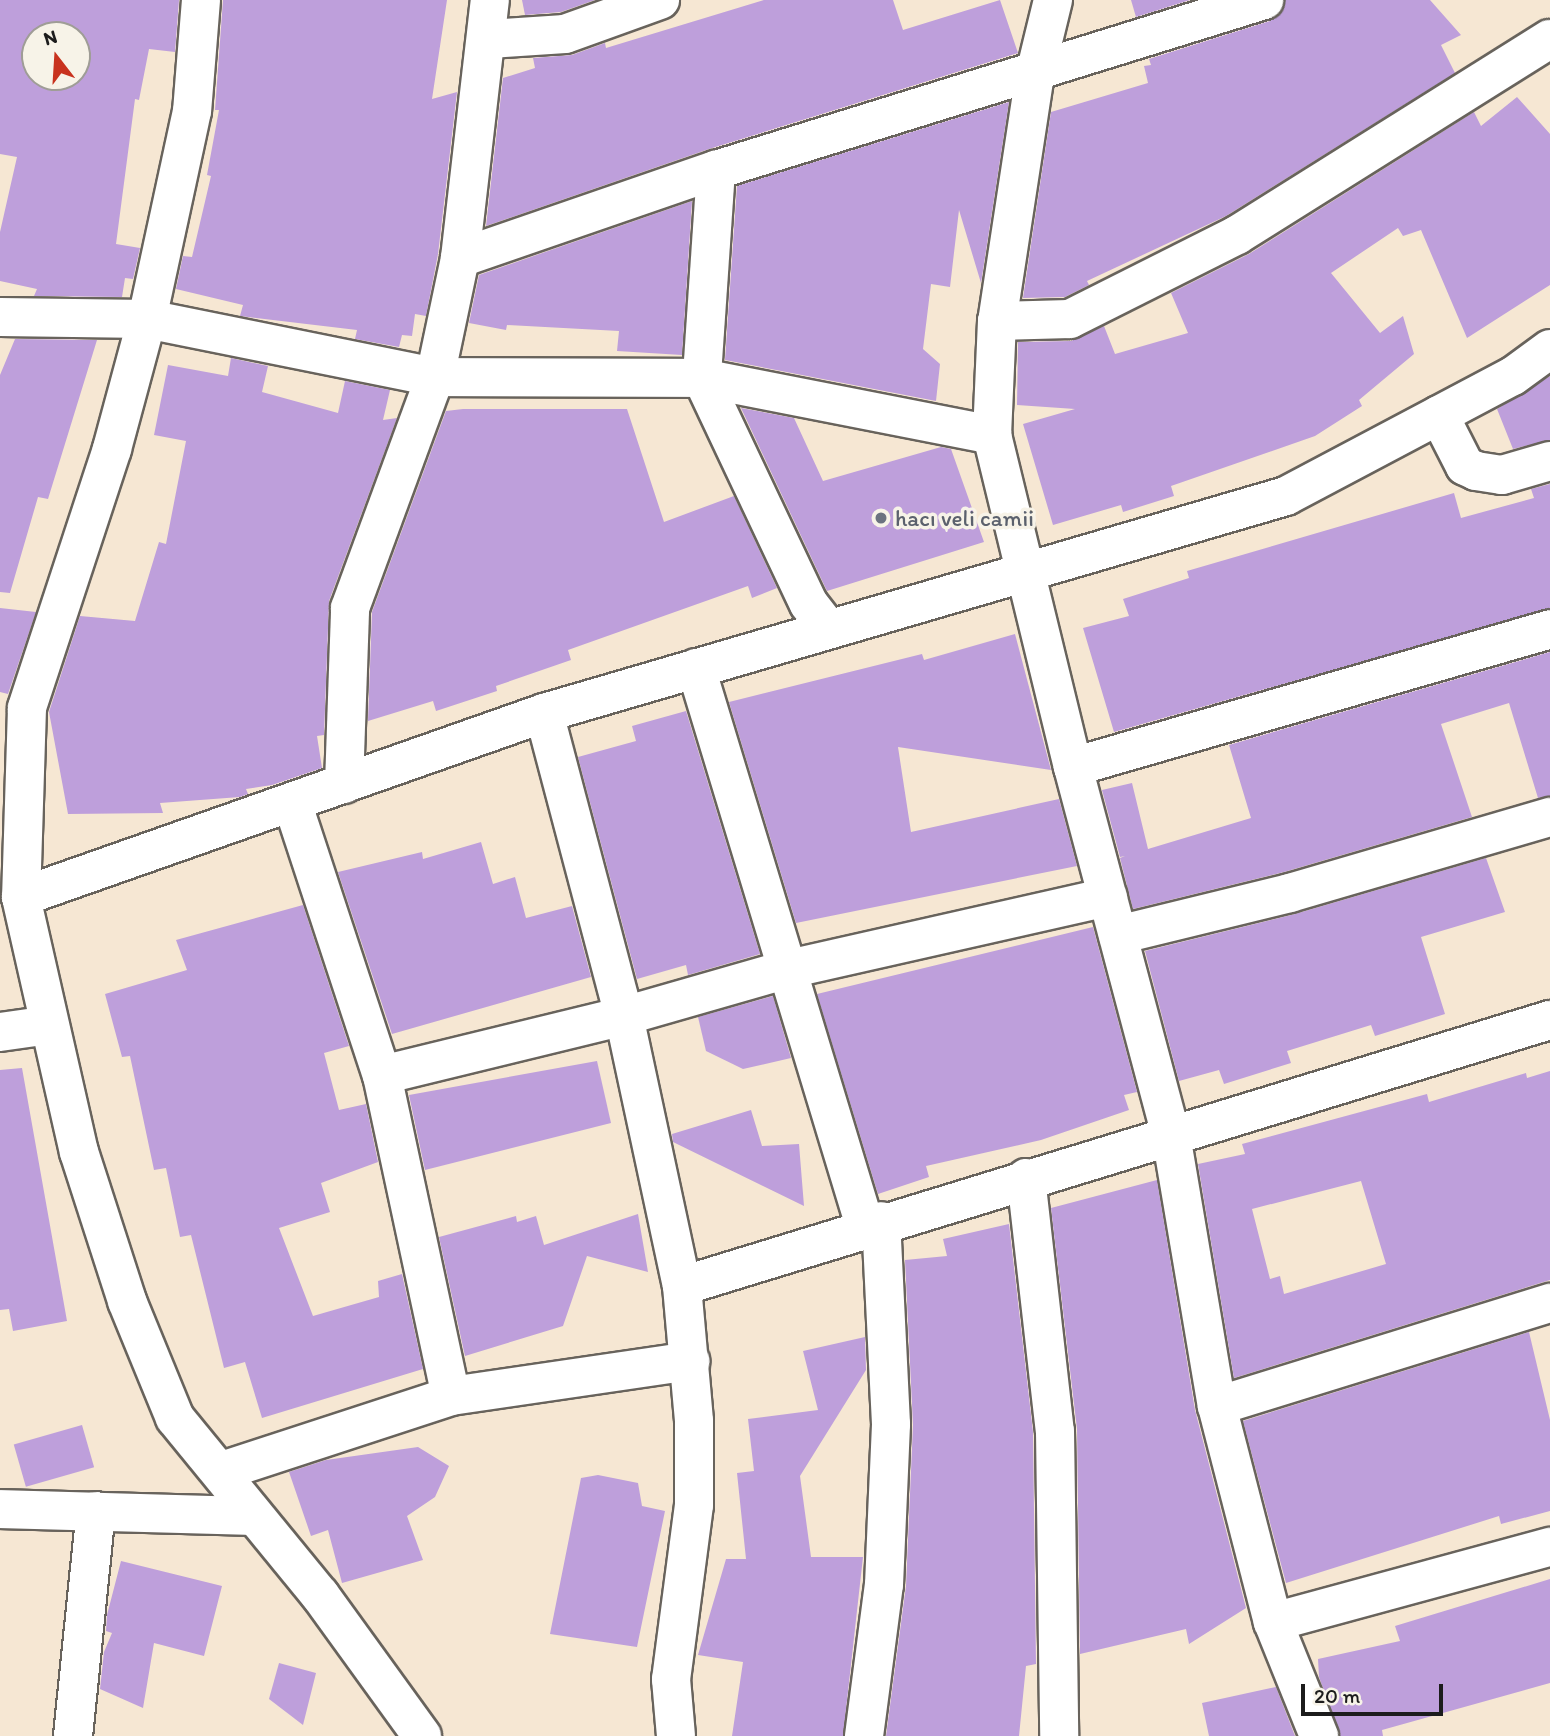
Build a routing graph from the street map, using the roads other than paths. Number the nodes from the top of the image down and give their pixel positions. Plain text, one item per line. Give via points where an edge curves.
1 (201, 0) edge
2 (490, 0) edge
3 (660, 0) edge
4 (1053, 0) edge
5 (1264, 0) edge
6 (489, 39) junction
7 (1550, 39) edge
8 (1035, 74) junction
9 (716, 170) junction
10 (460, 258) junction
11 (0, 317) edge
12 (147, 319) junction
13 (997, 321) junction
14 (1550, 349) edge
15 (435, 377) junction
16 (702, 378) junction
17 (1439, 415) junction
18 (992, 435) junction
19 (1550, 461) edge
20 (1025, 576) junction
21 (827, 628) junction
22 (1550, 629) edge
23 (696, 668) junction
24 (14, 705) edge
25 (544, 713) junction
26 (1073, 767) junction
27 (344, 784) junction
28 (292, 802) junction
29 (1550, 817) edge
30 (11, 858) edge
31 (20, 897) junction
32 (1108, 897) junction
33 (1118, 935) junction
34 (784, 970) junction
35 (624, 1016) junction
36 (1550, 1020) edge
37 (50, 1025) junction
38 (0, 1032) edge
39 (382, 1075) junction
40 (1171, 1135) junction
41 (1026, 1178) junction
42 (873, 1224) junction
43 (682, 1286) junction
44 (1550, 1303) edge
45 (690, 1361) junction
46 (451, 1396) junction
47 (1217, 1406) junction
48 (222, 1471) junction
49 (0, 1509) edge
50 (96, 1511) junction
51 (254, 1516) junction
52 (1550, 1547) edge
53 (1273, 1622) junction
54 (73, 1736) edge
55 (422, 1736) edge
56 (676, 1736) edge
57 (864, 1736) edge
58 (1059, 1736) edge
59 (1319, 1736) edge

1 - 12 street via 192,111
2 - 6 street
3 - 6 street via 565,34
4 - 8 street
5 - 8 street
6 - 10 street
7 - 13 street via 1225,241 1070,319
8 - 9 street
8 - 13 street
9 - 10 street
9 - 16 street
10 - 15 street
11 - 12 street
12 - 15 street
12 - 24 street via 112,449
13 - 18 street
14 - 17 street via 1513,376
15 - 16 street
15 - 27 street via 350,608
16 - 18 street
16 - 21 street via 809,604
17 - 19 street via 1465,466 1476,471 1502,475
17 - 20 street via 1286,496
18 - 20 street
20 - 21 street
20 - 26 street
21 - 23 street
22 - 26 street
23 - 25 street
23 - 34 street
24 - 30 street
25 - 27 street
25 - 35 street
26 - 32 street
27 - 28 street
28 - 31 street
28 - 39 street
29 - 33 street via 1290,893
30 - 31 street
31 - 37 street
32 - 33 street
32 - 34 street
33 - 40 street
34 - 35 street
34 - 42 street
35 - 39 street
35 - 43 street
36 - 40 street
37 - 38 street
37 - 48 street via 79,1152 127,1301 175,1419
39 - 46 street
40 - 41 street
40 - 47 street
41 - 42 street
41 - 58 street via 1055,1431
42 - 43 street
42 - 57 street via 891,1424 884,1585
43 - 45 street
44 - 47 street
45 - 46 street
45 - 56 street via 694,1505 671,1679
46 - 48 street
47 - 53 street
48 - 51 street
49 - 50 street
50 - 51 street
50 - 54 street
51 - 55 street via 320,1595
52 - 53 street
53 - 59 street

